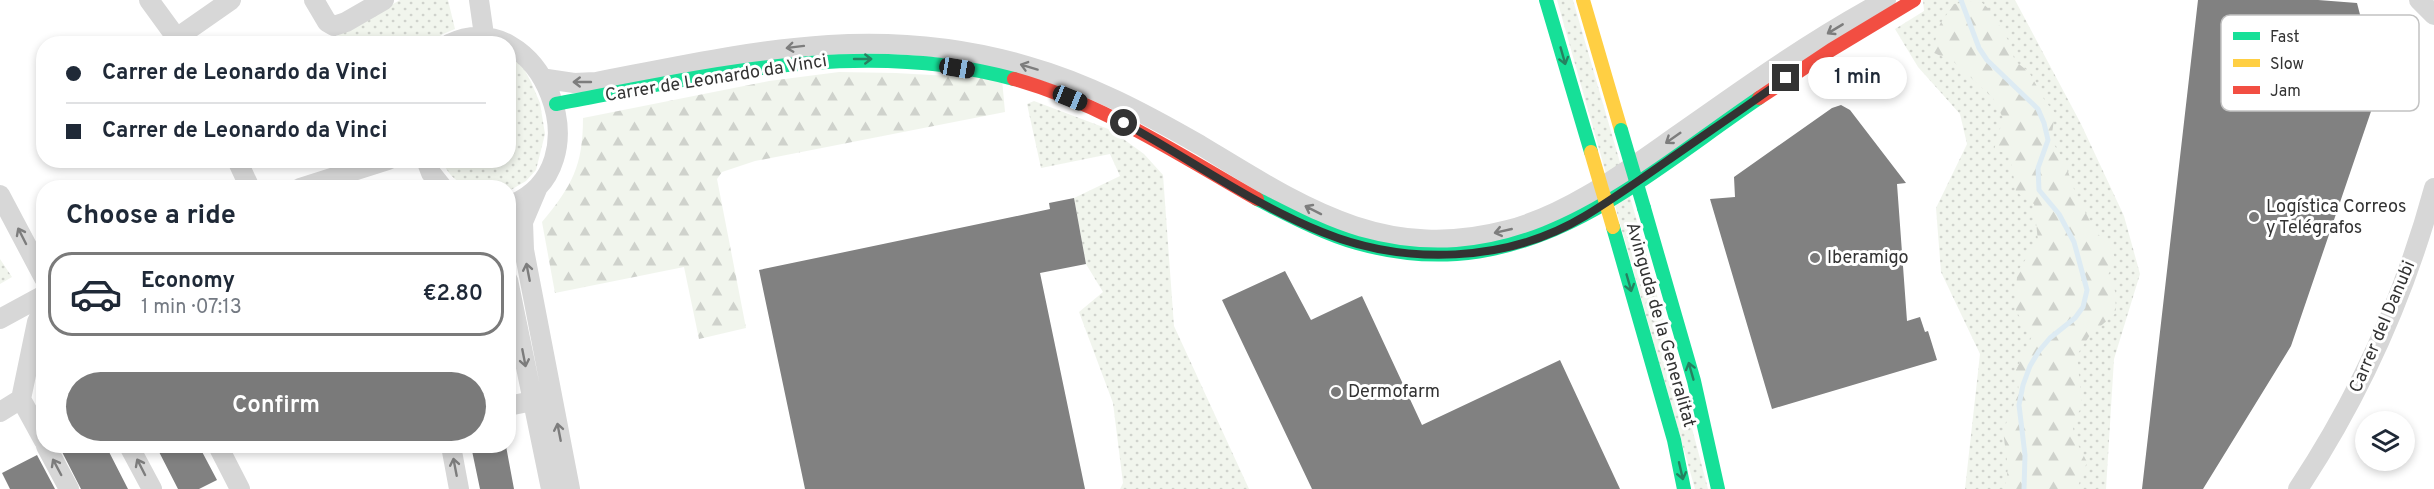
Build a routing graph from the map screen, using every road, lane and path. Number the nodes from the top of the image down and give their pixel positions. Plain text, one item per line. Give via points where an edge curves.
1 (149, 0) edge
2 (231, 0) edge
3 (314, 0) edge
4 (384, 0) edge
5 (479, 0) edge
6 (1546, 0) edge
7 (1583, 0) edge
8 (1886, 0) edge
9 (1914, 0) edge
10 (2420, 0) edge
11 (2434, 15) edge
12 (484, 35) junction
13 (177, 36) edge
14 (185, 36) edge
15 (469, 36) edge
16 (491, 36) edge
17 (516, 45) edge
18 (547, 79) junction
19 (556, 104) junction
20 (363, 168) edge
21 (325, 180) edge
22 (2434, 188) edge
23 (537, 189) junction
24 (0, 195) edge
25 (516, 203) edge
26 (36, 263) edge
27 (36, 299) edge
28 (0, 319) edge
29 (516, 319) edge
30 (36, 327) edge
31 (23, 391) junction
32 (533, 401) junction
33 (516, 404) edge
34 (0, 412) edge
35 (36, 422) edge
36 (50, 453) edge
37 (133, 453) edge
38 (221, 453) edge
39 (452, 453) edge
40 (233, 486) edge
41 (69, 489) edge
42 (152, 489) edge
43 (459, 489) edge
44 (551, 489) edge
45 (570, 489) edge
46 (1684, 489) edge
47 (1718, 489) edge
48 (2298, 489) edge

1 - 13 street
2 - 14 street
3 - 4 street via 327,22 334,26
5 - 12 street
6 -> 46 street, Avinguda de la Generalitat, bridge via 1674,440
47 -> 7 street, Avinguda de la Generalitat, bridge via 1694,381
8 -> 18 street, Carrer de Leonardo da Vinci via 1812,42 1578,201 1526,224 1469,238 1430,239 1353,227 1276,192 1116,100 1028,66 976,54 897,43 818,45 745,54 596,82
19 -> 9 street, Carrer de Leonardo da Vinci via 824,60 918,61 996,74 1106,113 1323,233 1397,252 1460,254 1524,242 1583,217 1805,65
10 - 11 street
12 - 15 street
12 - 16 street
17 - 18 street
18 - 19 street
19 - 23 street via 555,155
20 - 21 street
22 - 48 street, Carrer del Danubi via 2407,276 2380,340 2342,418
23 - 25 street
45 -> 23 street via 523,243 523,222
26 -> 24 street
27 - 28 street
29 -> 32 street
30 - 31 street
31 - 34 street
31 - 35 street
32 - 33 street
32 - 44 street
41 -> 36 street
42 -> 37 street
38 - 40 street
43 -> 39 street

